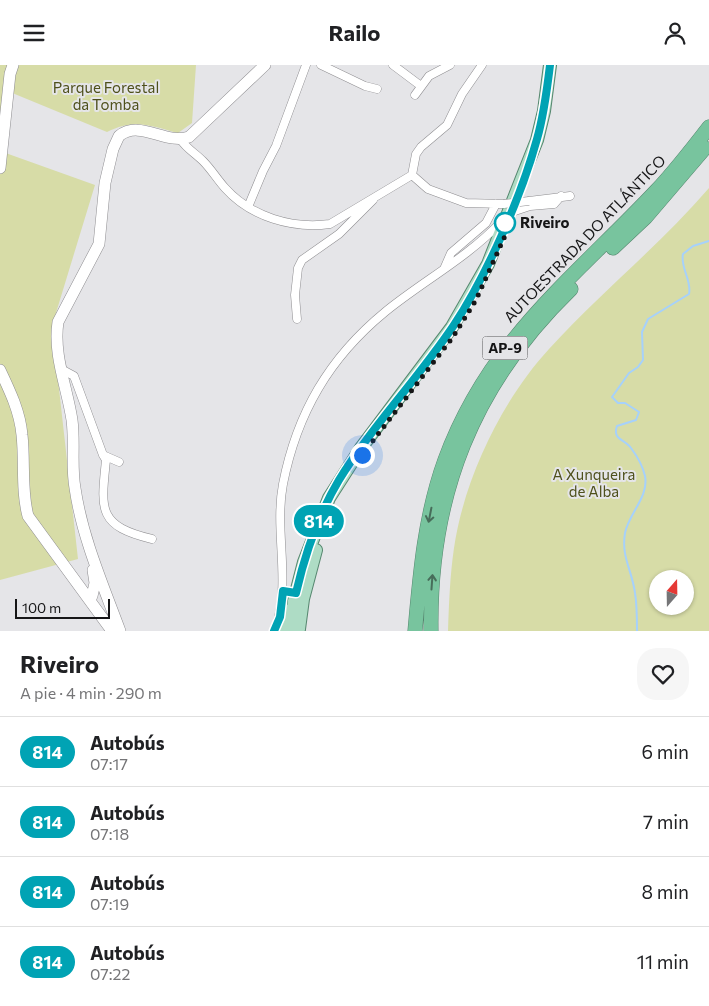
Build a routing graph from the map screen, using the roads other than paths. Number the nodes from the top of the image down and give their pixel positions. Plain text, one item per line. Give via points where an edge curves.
1 (13, 65) edge
2 (264, 65) edge
3 (306, 65) edge
4 (321, 65) edge
5 (393, 65) edge
6 (450, 65) edge
7 (482, 65) edge
8 (550, 65) edge
9 (556, 65) edge
10 (421, 85) junction
11 (377, 89) dead end
12 (415, 95) dead end
13 (709, 127) edge
14 (181, 140) junction
15 (709, 143) edge
16 (0, 168) edge
17 (412, 175) junction
18 (378, 195) junction
19 (561, 196) junction
20 (570, 196) dead end
21 (248, 207) junction
22 (507, 207) junction
23 (444, 270) junction
24 (297, 319) dead end
25 (62, 369) junction
26 (0, 370) edge
27 (103, 455) junction
28 (119, 462) dead end
29 (152, 539) dead end
30 (90, 549) junction
31 (310, 572) junction
32 (87, 593) junction
33 (293, 595) junction
34 (110, 605) junction
35 (96, 609) junction
36 (112, 631) edge
37 (120, 631) edge
38 (276, 631) edge
39 (292, 631) edge
40 (298, 631) edge
41 (415, 631) edge
42 (430, 631) edge

1 - 16 street
2 - 14 street via 198,130
3 - 21 street via 276,146
4 - 11 street
5 - 10 street
6 - 10 street via 428,76
7 - 17 street via 462,94 447,125 420,147
8 - 22 main road via 537,140
9 - 22 main road via 542,143
10 - 12 street
13 -> 41 highway, AUTOESTRADA DO ATLÁNTICO / AP-9 via 657,190 526,323 504,349 478,390 455,435 435,494 421,561
14 - 21 street
14 - 25 street via 135,129 124,132 116,141 105,183 98,244 58,321 56,334
42 -> 15 highway, AUTOESTRADA DO ATLÁNTICO / AP-9 via 433,559 444,500 462,443 488,391 529,333 646,217
17 - 18 street
17 - 22 street via 428,189 466,203
18 - 21 street via 330,224 316,226 262,216
18 - 24 street via 339,234 302,260 295,295
19 - 20 street
19 - 22 street, bridge
19 - 22 street via 554,204
22 - 23 street via 485,239
22 - 23 street via 451,253
22 - 31 main road via 489,274 453,337 381,428 345,481 329,511
22 - 33 main road via 488,264 464,309 339,481 313,536
23 - 33 street via 385,311 354,339 320,381 309,403 295,437 283,485 281,519
25 - 27 street via 74,376
25 - 30 street via 72,419 75,489
26 - 32 street via 19,417 28,516
27 - 28 street
27 - 29 street via 106,460 102,501 106,513 113,523 128,533
30 - 32 street via 95,583
30 - 34 street
31 - 33 main road
31 - 40 main road
32 - 34 street
32 - 35 street
33 - 38 main road via 284,622
33 - 39 main road
34 - 35 street via 106,609
34 - 37 street
35 - 36 street

